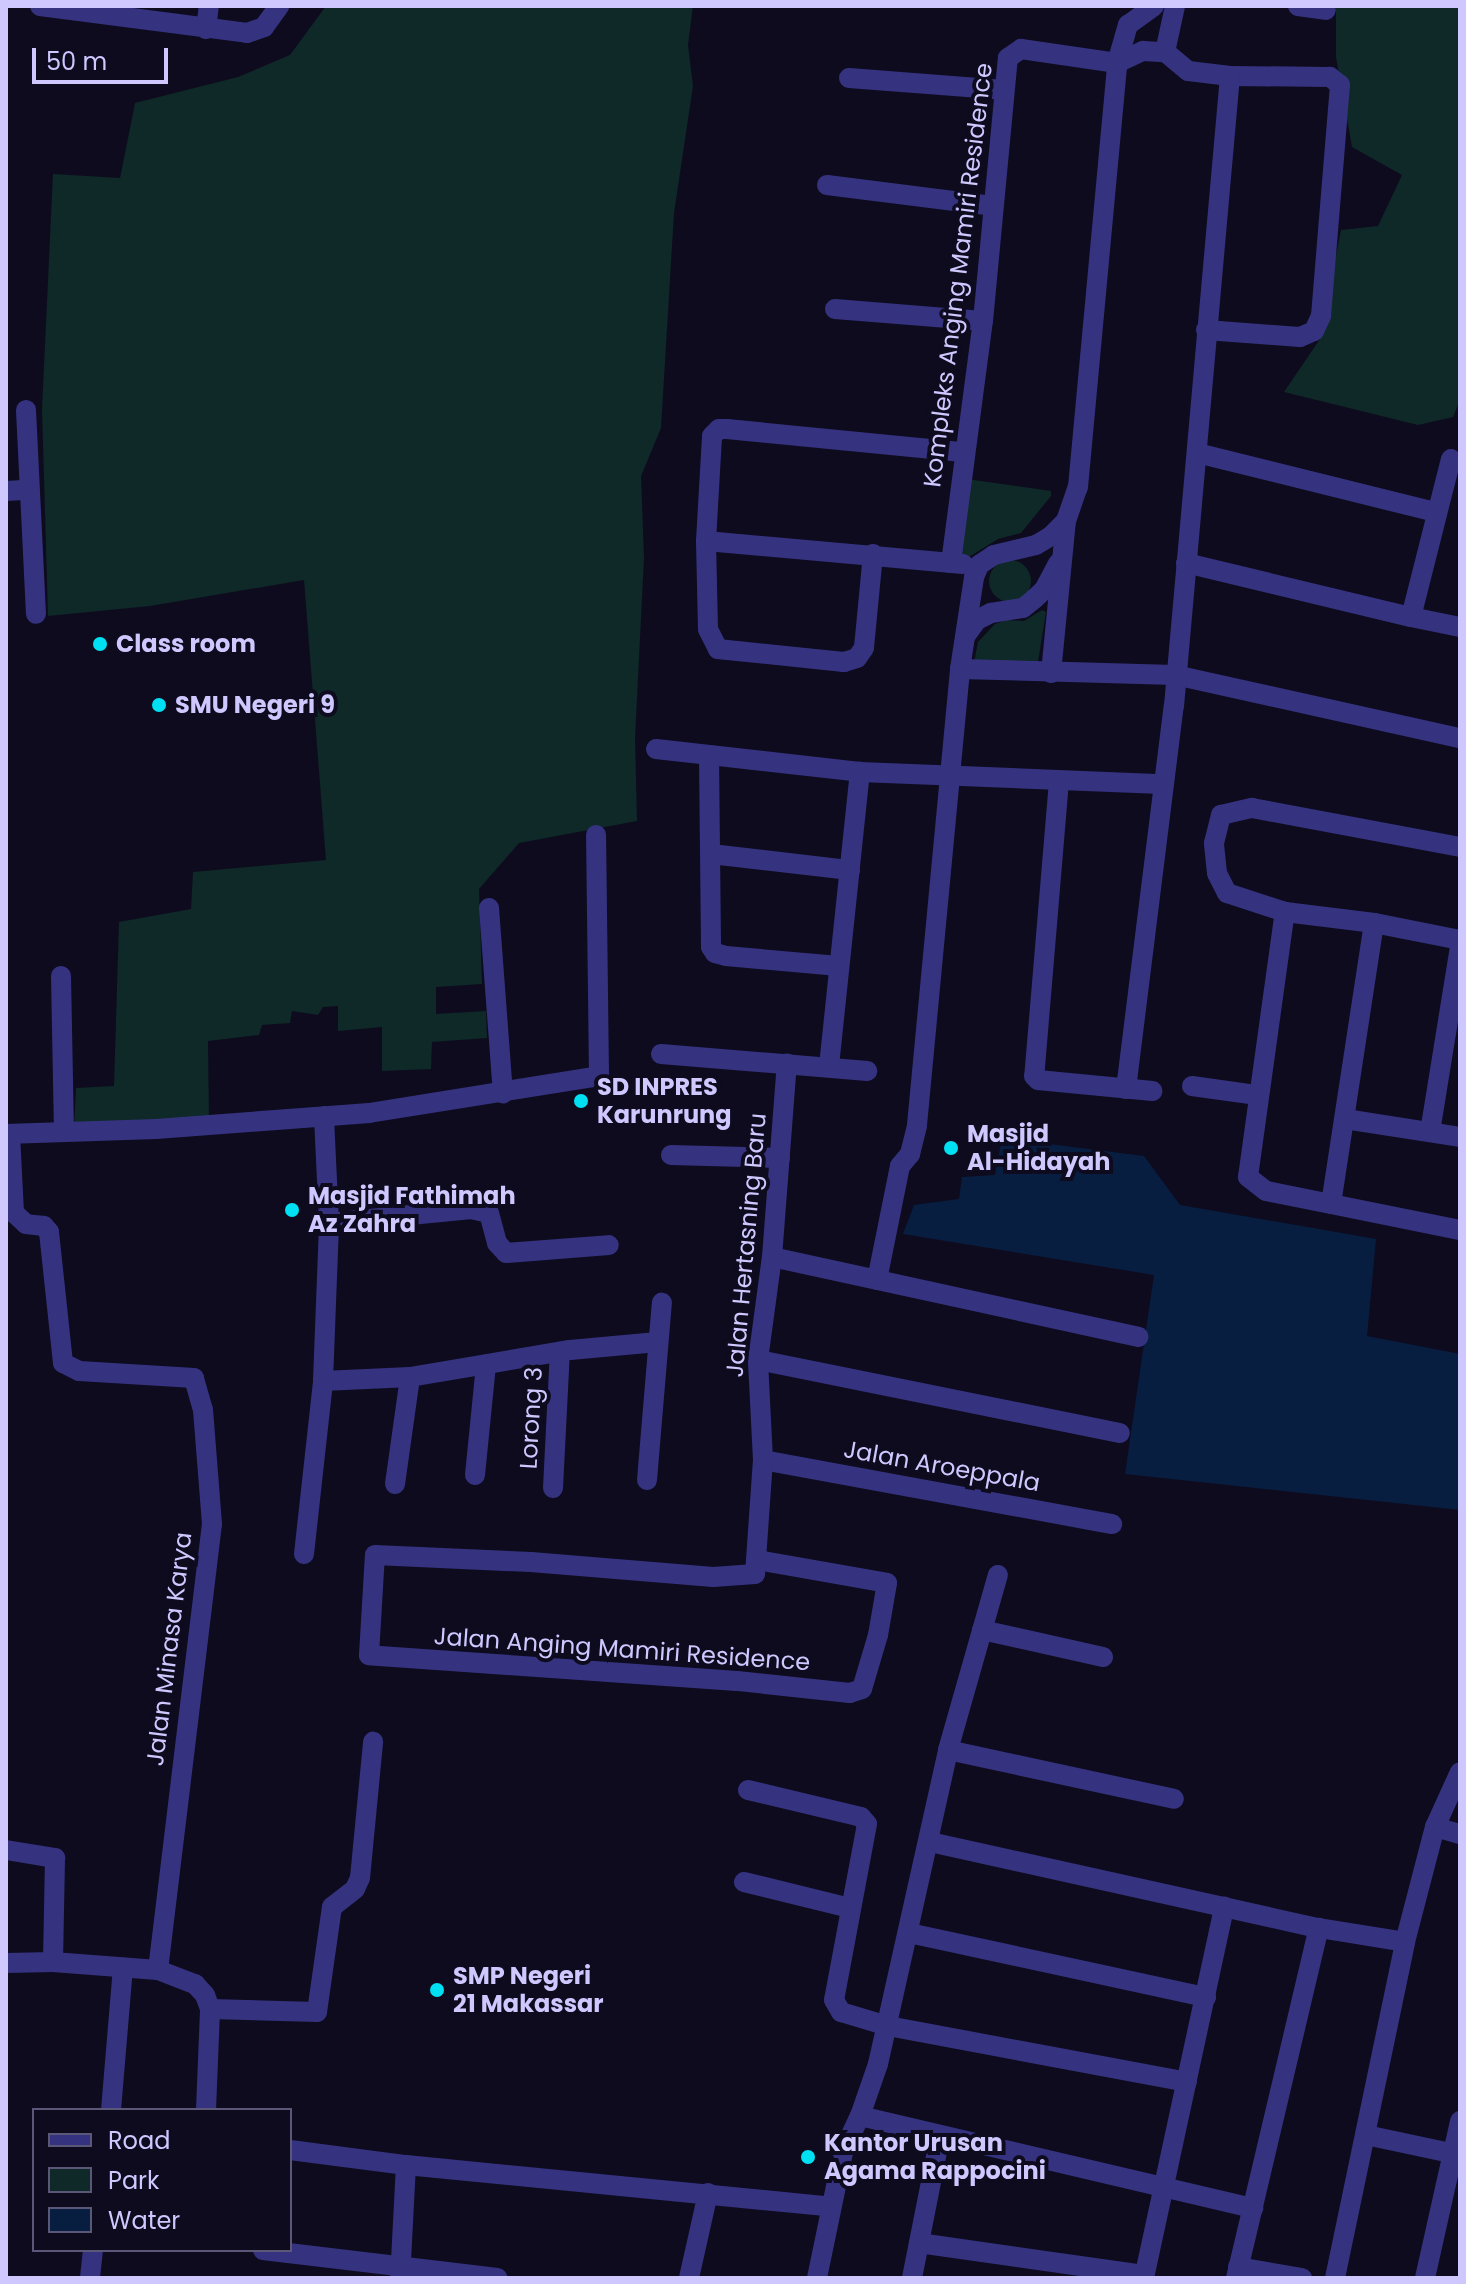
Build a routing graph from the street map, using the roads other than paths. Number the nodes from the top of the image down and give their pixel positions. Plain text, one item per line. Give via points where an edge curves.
1 (40, 6) edge
2 (209, 6) edge
3 (279, 6) edge
4 (1154, 6) edge
5 (1175, 6) edge
6 (1298, 6) edge
7 (1326, 10) dead end
8 (112, 11) edge
9 (206, 29) junction
10 (1165, 52) junction
11 (1117, 63) junction
12 (1230, 76) junction
13 (849, 78) dead end
14 (1004, 90) junction
15 (827, 185) dead end
16 (993, 206) junction
17 (835, 309) dead end
18 (983, 321) junction
19 (1206, 330) junction
20 (26, 410) dead end
21 (963, 452) junction
22 (1197, 453) junction
23 (1451, 459) dead end
24 (28, 490) junction
25 (6, 491) edge
26 (1435, 512) junction
27 (1066, 521) junction
28 (706, 541) junction
29 (873, 554) junction
30 (1063, 555) junction
31 (951, 563) junction
32 (1186, 563) junction
33 (979, 565) junction
34 (36, 614) dead end
35 (1411, 617) junction
36 (1460, 627) edge
37 (966, 635) junction
38 (960, 669) junction
39 (1051, 673) junction
40 (1175, 675) junction
41 (1460, 738) edge
42 (656, 749) dead end
43 (709, 755) junction
44 (860, 772) junction
45 (949, 776) junction
46 (1059, 781) junction
47 (1162, 784) junction
48 (596, 835) dead end
49 (1460, 847) edge
50 (711, 854) junction
51 (850, 870) junction
52 (489, 908) dead end
53 (1285, 912) junction
54 (1374, 923) junction
55 (1460, 940) edge
56 (1460, 947) edge
57 (839, 966) junction
58 (61, 976) dead end
59 (1457, 994) edge
60 (661, 1054) dead end
61 (787, 1064) junction
62 (829, 1066) junction
63 (867, 1071) dead end
64 (1192, 1086) dead end
65 (1126, 1089) junction
66 (1152, 1091) dead end
67 (503, 1093) junction
68 (1257, 1095) junction
69 (324, 1116) junction
70 (1345, 1119) junction
71 (64, 1130) junction
72 (1430, 1132) junction
73 (8, 1134) edge
74 (1460, 1137) edge
75 (671, 1155) dead end
76 (780, 1158) junction
77 (1331, 1204) junction
78 (329, 1223) junction
79 (1460, 1230) edge
80 (609, 1245) dead end
81 (772, 1257) junction
82 (877, 1280) junction
83 (662, 1303) dead end
84 (1138, 1337) dead end
85 (658, 1342) junction
86 (560, 1352) junction
87 (758, 1360) junction
88 (486, 1365) junction
89 (410, 1377) junction
90 (323, 1381) junction
91 (1120, 1433) dead end
92 (763, 1460) junction
93 (475, 1475) dead end
94 (647, 1480) dead end
95 (395, 1484) dead end
96 (553, 1488) dead end
97 (1112, 1524) dead end
98 (304, 1554) dead end
99 (756, 1567) junction
100 (998, 1575) dead end
101 (982, 1630) junction
102 (1103, 1657) dead end
103 (373, 1742) dead end
104 (948, 1750) junction
105 (1460, 1772) edge
106 (748, 1790) dead end
107 (1174, 1799) dead end
108 (1435, 1827) junction
109 (1460, 1834) edge
110 (930, 1842) junction
111 (6, 1850) edge
112 (744, 1882) dead end
113 (1224, 1907) junction
114 (850, 1908) junction
115 (1319, 1928) junction
116 (909, 1933) junction
117 (1405, 1942) junction
118 (53, 1962) junction
119 (6, 1963) edge
120 (123, 1968) junction
121 (158, 1970) junction
122 (1206, 1997) junction
123 (210, 2009) junction
124 (888, 2026) junction
125 (1187, 2082) junction
126 (111, 2108) edge
127 (206, 2108) edge
128 (860, 2116) junction
129 (1460, 2121) edge
130 (1366, 2135) junction
131 (940, 2136) junction
132 (292, 2150) edge
133 (1456, 2155) edge
134 (406, 2165) junction
135 (1164, 2186) junction
136 (708, 2193) junction
137 (831, 2207) junction
138 (1253, 2208) junction
139 (919, 2243) junction
140 (93, 2252) edge
141 (276, 2252) edge
142 (1026, 2268) edge
143 (400, 2271) edge
144 (1237, 2272) edge
145 (1144, 2276) edge
146 (90, 2278) edge
147 (497, 2278) edge
148 (689, 2278) edge
149 (817, 2278) edge
150 (912, 2278) edge
151 (1302, 2278) edge
152 (1335, 2278) edge
153 (1425, 2278) edge

1 - 8 street
2 - 9 street
3 - 9 street via 271,21 256,30
4 - 11 street via 1128,25
5 - 10 street
6 - 7 street
8 - 9 street
10 - 11 street, Kompleks Anging Mamiri Residence via 1143,51
10 - 12 street via 1188,71
11 - 14 street, Kompleks Anging Mamiri Residence via 1021,49 1008,58
11 - 27 street via 1078,487
12 - 19 street
12 - 19 street via 1330,77 1340,85 1321,316 1314,331 1300,337
13 - 14 street
14 - 16 street, Kompleks Anging Mamiri Residence
15 - 16 street
16 - 18 street, Kompleks Anging Mamiri Residence
17 - 18 street
18 - 21 street, Kompleks Anging Mamiri Residence
19 - 22 street
20 - 24 street
21 - 28 street via 719,429 712,436
21 - 31 street, Kompleks Anging Mamiri Residence
22 - 26 street
22 - 32 street
23 - 26 street
24 - 25 street
24 - 34 street
26 - 35 street
27 - 30 street
27 - 33 street via 1036,545 1006,550
28 - 29 street
28 - 29 street via 709,636 718,649 844,662 857,658 864,648
29 - 31 street
30 - 37 street via 1034,599 1023,608 977,620
30 - 39 street
31 - 33 street
32 - 35 street
32 - 40 street
33 - 37 street
35 - 36 street
37 - 38 street
38 - 39 street
38 - 45 street
39 - 40 street
40 - 41 street
40 - 47 street
42 - 43 street
43 - 44 street
43 - 50 street
44 - 45 street
44 - 51 street
45 - 46 street
45 - 82 street via 917,1125 910,1154 900,1166
46 - 47 street
46 - 65 street via 1033,1072 1038,1080
47 - 65 street
48 - 67 street via 602,1071 587,1081
49 - 53 street via 1252,808 1221,815 1214,843 1217,873 1227,893
50 - 51 street
50 - 57 street via 709,936 715,953
51 - 57 street
52 - 67 street
53 - 54 street
53 - 68 street
54 - 55 street
54 - 70 street
56 - 59 street
57 - 62 street
58 - 71 street
59 - 72 street
60 - 61 street
61 - 62 street
61 - 76 street, Jalan Hertasning Baru
62 - 63 street
64 - 68 street
65 - 66 street
67 - 69 street
68 - 77 street via 1248,1177 1266,1191
69 - 71 street
69 - 78 street
70 - 72 street
70 - 77 street
71 - 73 street
72 - 74 street
73 - 121 street, Jalan Minasa Karya via 14,1213 49,1232 63,1363 79,1371 185,1375 194,1378 200,1391 211,1547
75 - 76 street
76 - 81 street, Jalan Hertasning Baru
77 - 79 street
78 - 80 street via 471,1209 489,1213 497,1243 506,1253
78 - 90 street
81 - 82 street
81 - 87 street, Jalan Hertasning Baru
82 - 84 street
83 - 85 street
85 - 86 street
85 - 94 street
86 - 88 street
86 - 96 street, Lorong 3
87 - 91 street
87 - 92 street, Jalan Hertasning Baru
88 - 89 street
88 - 93 street
89 - 90 street
89 - 95 street
90 - 98 street
92 - 97 street, Jalan Aroeppala
92 - 99 street, Jalan Hertasning Baru
99 - 99 street, Jalan Anging Mamiri Residence via 743,1578 375,1555 369,1655 856,1693 865,1684 887,1583
100 - 101 street
101 - 102 street
101 - 104 street
103 - 123 street via 360,1878 355,1889 332,1907 317,2012
104 - 107 street
104 - 110 street
105 - 108 street
106 - 114 street via 865,1819 868,1832
108 - 109 street
108 - 117 street
110 - 113 street
110 - 116 street
111 - 118 street via 55,1858
112 - 114 street
113 - 115 street
113 - 122 street
114 - 124 street via 834,2004 844,2014
115 - 117 street
115 - 138 street
116 - 122 street
116 - 124 street
117 - 130 street
118 - 119 street
118 - 120 street
120 - 121 street
120 - 126 street
121 - 123 street via 195,1984
122 - 125 street
123 - 127 street
124 - 125 street
124 - 128 street
125 - 135 street
128 - 131 street
128 - 137 street via 845,2144
129 - 133 street
130 - 133 street
130 - 152 street
131 - 135 street
131 - 139 street
132 - 134 street
133 - 153 street
134 - 136 street
134 - 143 street
135 - 138 street
135 - 145 street
136 - 137 street
136 - 148 street
137 - 149 street
138 - 144 street
139 - 142 street
139 - 150 street
140 - 146 street
141 - 143 street
142 - 145 street
143 - 147 street
144 - 151 street

